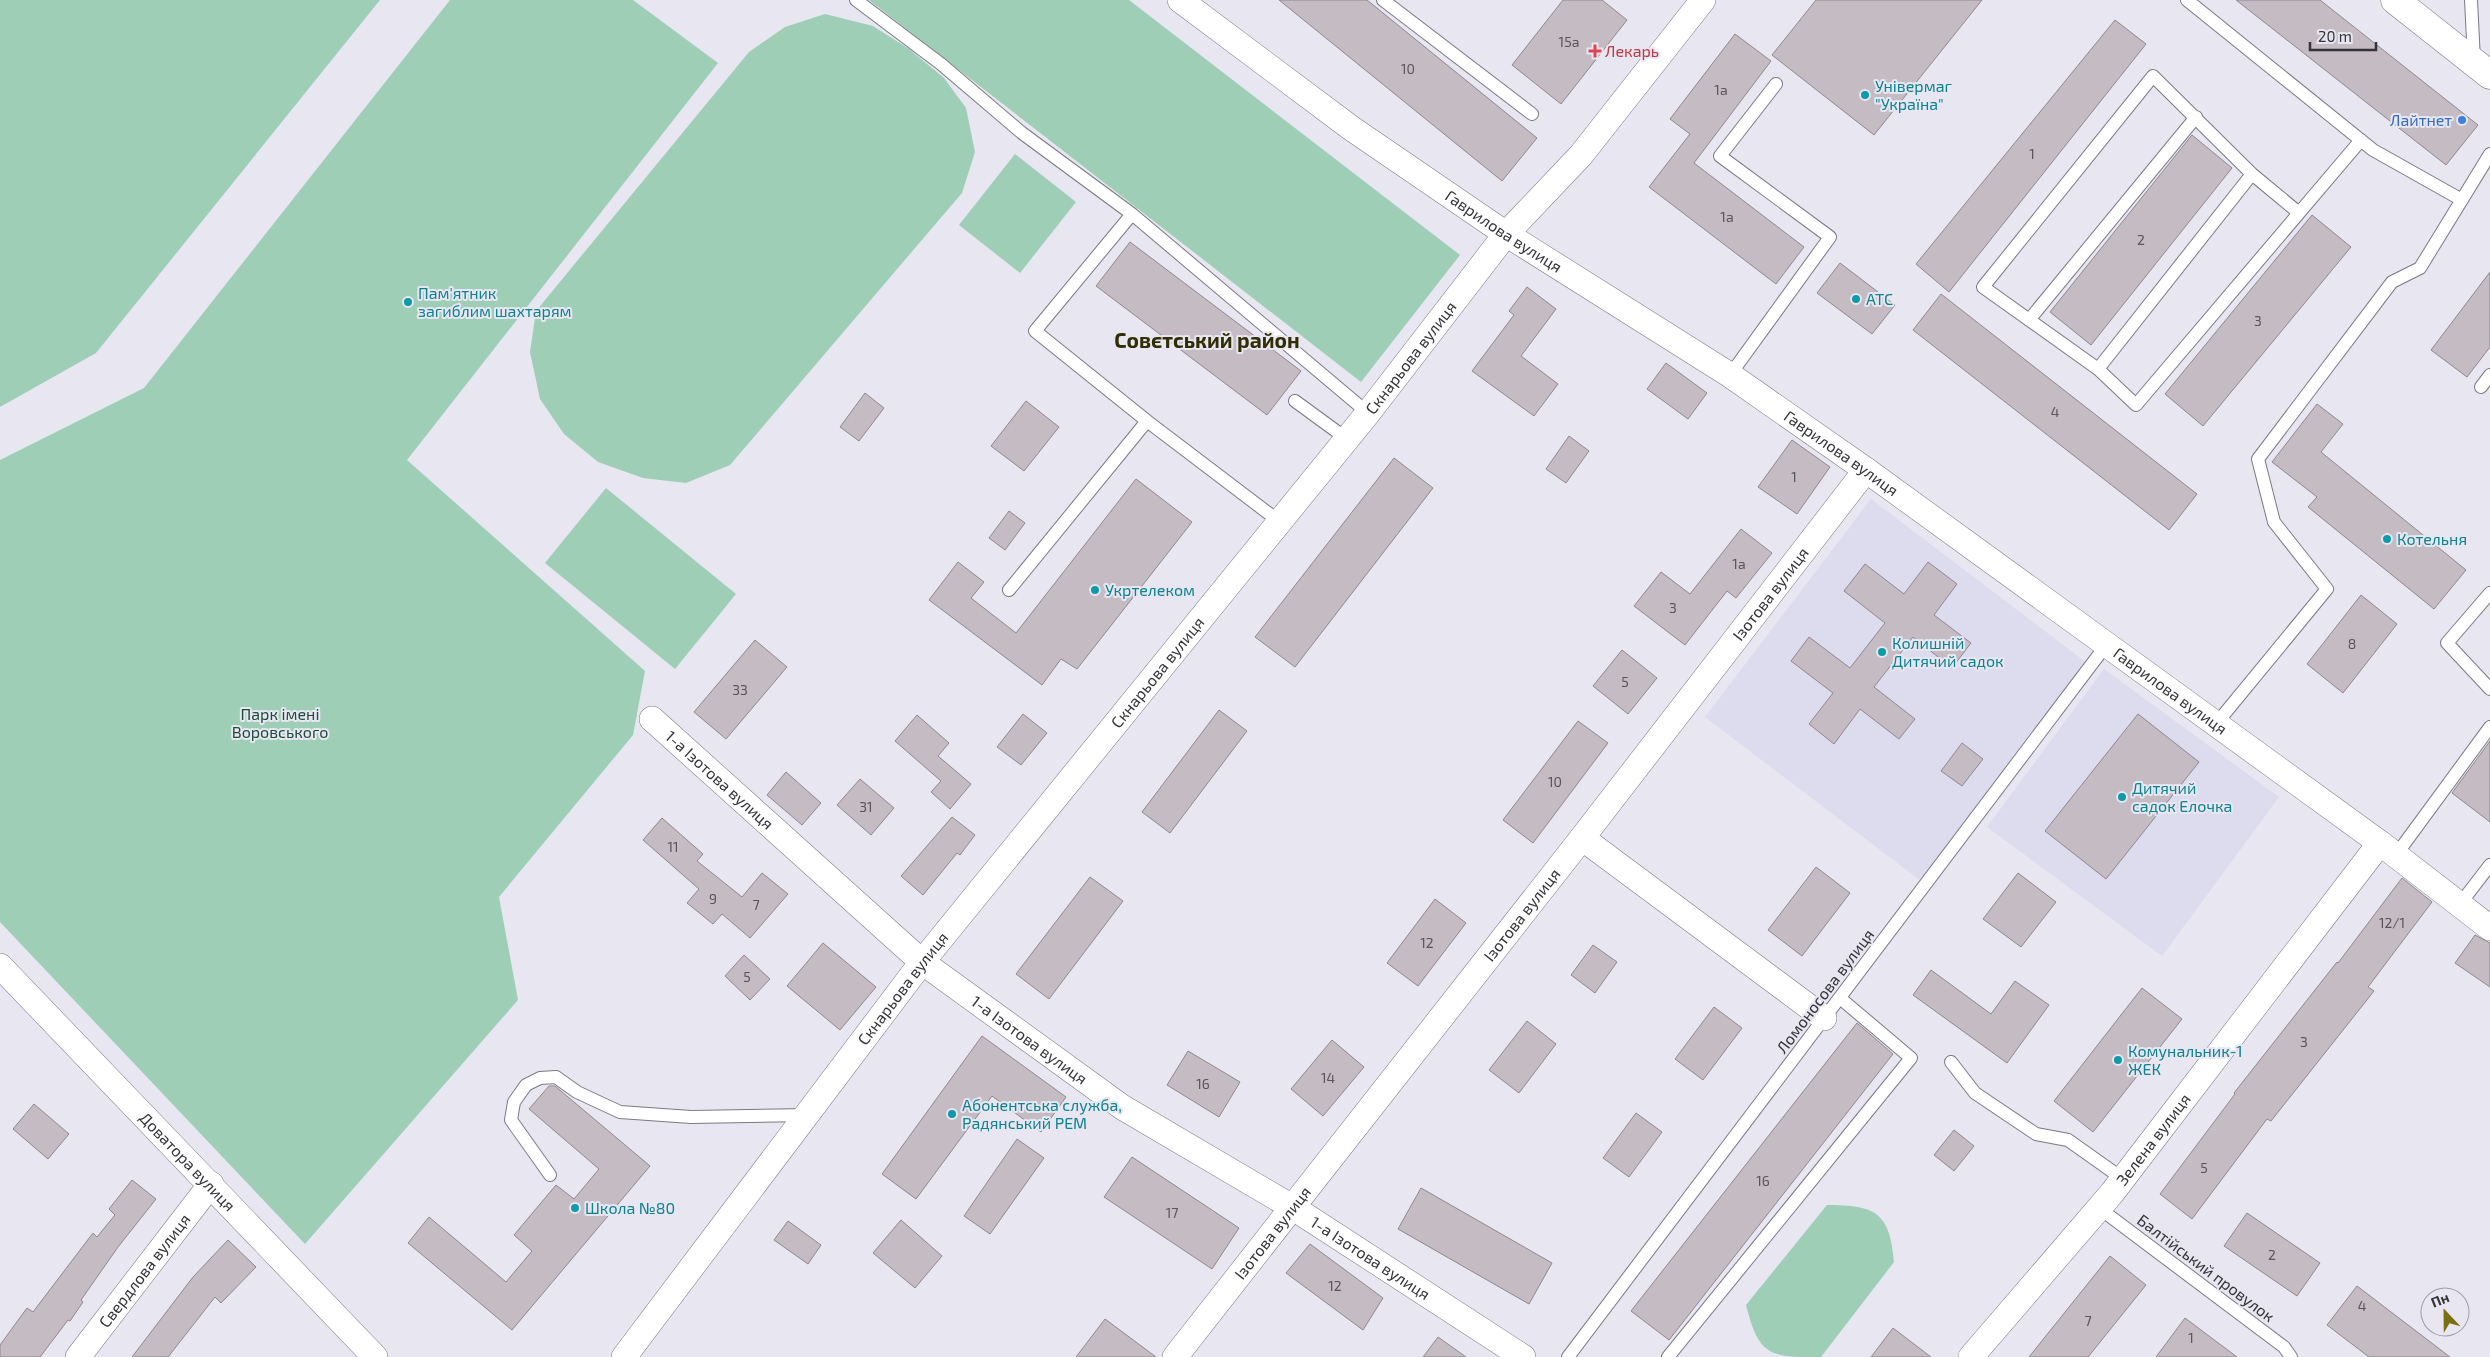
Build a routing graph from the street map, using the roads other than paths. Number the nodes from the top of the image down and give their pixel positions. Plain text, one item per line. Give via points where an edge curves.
1 (856, 0) edge
2 (1383, 0) edge
3 (1703, 0) edge
4 (2187, 0) edge
5 (2395, 0) edge
6 (2471, 0) edge
7 (1194, 4) edge
8 (2482, 68) edge
9 (1776, 84) dead end
10 (1532, 114) dead end
11 (2196, 117) junction
12 (2361, 140) junction
13 (2490, 154) edge
14 (2252, 174) junction
15 (2462, 200) junction
16 (2299, 213) junction
17 (1132, 214) junction
18 (1506, 234) junction
19 (2029, 320) junction
20 (2098, 368) junction
21 (2490, 375) edge
22 (1730, 376) junction
23 (2482, 386) dead end
24 (1295, 401) dead end
25 (1368, 413) junction
26 (1147, 421) junction
27 (1347, 439) junction
28 (1866, 470) junction
29 (1280, 522) junction
30 (1009, 590) dead end
31 (2490, 593) edge
32 (2107, 644) junction
33 (2490, 689) edge
34 (652, 719) dead end
35 (2216, 724) junction
36 (2490, 727) edge
37 (1582, 838) junction
38 (2388, 849) junction
39 (2490, 865) edge
40 (2460, 904) junction
41 (2490, 928) edge
42 (922, 962) junction
43 (4, 981) edge
44 (1840, 998) junction
45 (1824, 1018) junction
46 (1951, 1062) dead end
47 (808, 1115) junction
48 (550, 1175) dead end
49 (2123, 1179) junction
50 (211, 1184) junction
51 (1292, 1207) junction
52 (2099, 1208) junction
53 (628, 1356) edge
54 (78, 1357) edge
55 (375, 1357) edge
56 (1175, 1357) edge
57 (1523, 1357) edge
58 (1568, 1357) edge
59 (1668, 1357) edge
60 (1971, 1357) edge
61 (2291, 1357) edge

1 - 17 lane via 936,59 1022,132
2 - 10 lane
3 - 18 street, Скнарьова вулиця via 1582,154
4 - 12 lane
5 - 8 street
6 - 8 lane
7 - 18 street, Гаврилова вулиця via 1351,128
9 - 22 lane via 1720,156 1830,237
11 - 14 lane
11 - 19 lane
11 - 19 lane via 2153,76 1983,287
12 - 15 lane
12 - 16 lane
13 - 15 lane
14 - 16 lane
14 - 20 lane
15 - 35 lane via 2420,268 2392,282 2258,460 2274,522 2327,589
16 - 20 lane via 2136,405
17 - 25 lane
17 - 26 lane via 1035,331
18 - 22 street, Гаврилова вулиця
18 - 25 street, Скнарьова вулиця
19 - 20 lane
21 - 23 lane
22 - 28 street, Гаврилова вулиця
24 - 27 lane
25 - 27 street, Скнарьова вулиця
26 - 29 lane
26 - 30 lane
27 - 29 street, Скнарьова вулиця
28 - 32 street, Гаврилова вулиця
28 - 37 street, Ізотова вулиця
29 - 42 street, Скнарьова вулиця
31 - 33 lane via 2446,643
32 - 35 street, Гаврилова вулиця
32 - 44 lane, Ломоносова вулиця
34 - 42 street, 1-а Ізотова вулиця
35 - 38 street, Гаврилова вулиця
36 - 38 lane
37 - 45 street
37 - 51 street, Ізотова вулиця
38 - 40 street, Гаврилова вулиця
38 - 49 street, Зелена вулиця
39 - 40 lane
40 - 41 street, Гаврилова вулиця
42 - 47 street, Скнарьова вулиця
42 - 51 street, 1-а Ізотова вулиця via 1122,1107
43 - 50 street, Доватора вулиця
44 - 45 lane, Ломоносова вулиця
44 - 59 lane via 1911,1058
45 - 58 lane, Ломоносова вулиця
46 - 49 lane via 1975,1093 2036,1134 2068,1140
47 - 48 lane via 691,1117 620,1112 577,1092 556,1077 540,1078 526,1085 514,1102 511,1120
47 - 53 street, Скнарьова вулиця
49 - 52 street, Зелена вулиця
50 - 54 street, Свердлова вулиця
50 - 55 street, Доватора вулиця
51 - 56 street, Ізотова вулиця
51 - 57 street, 1-а Ізотова вулиця
52 - 60 street, Зелена вулиця
52 - 61 lane, Балтійський провулок via 2284,1347

